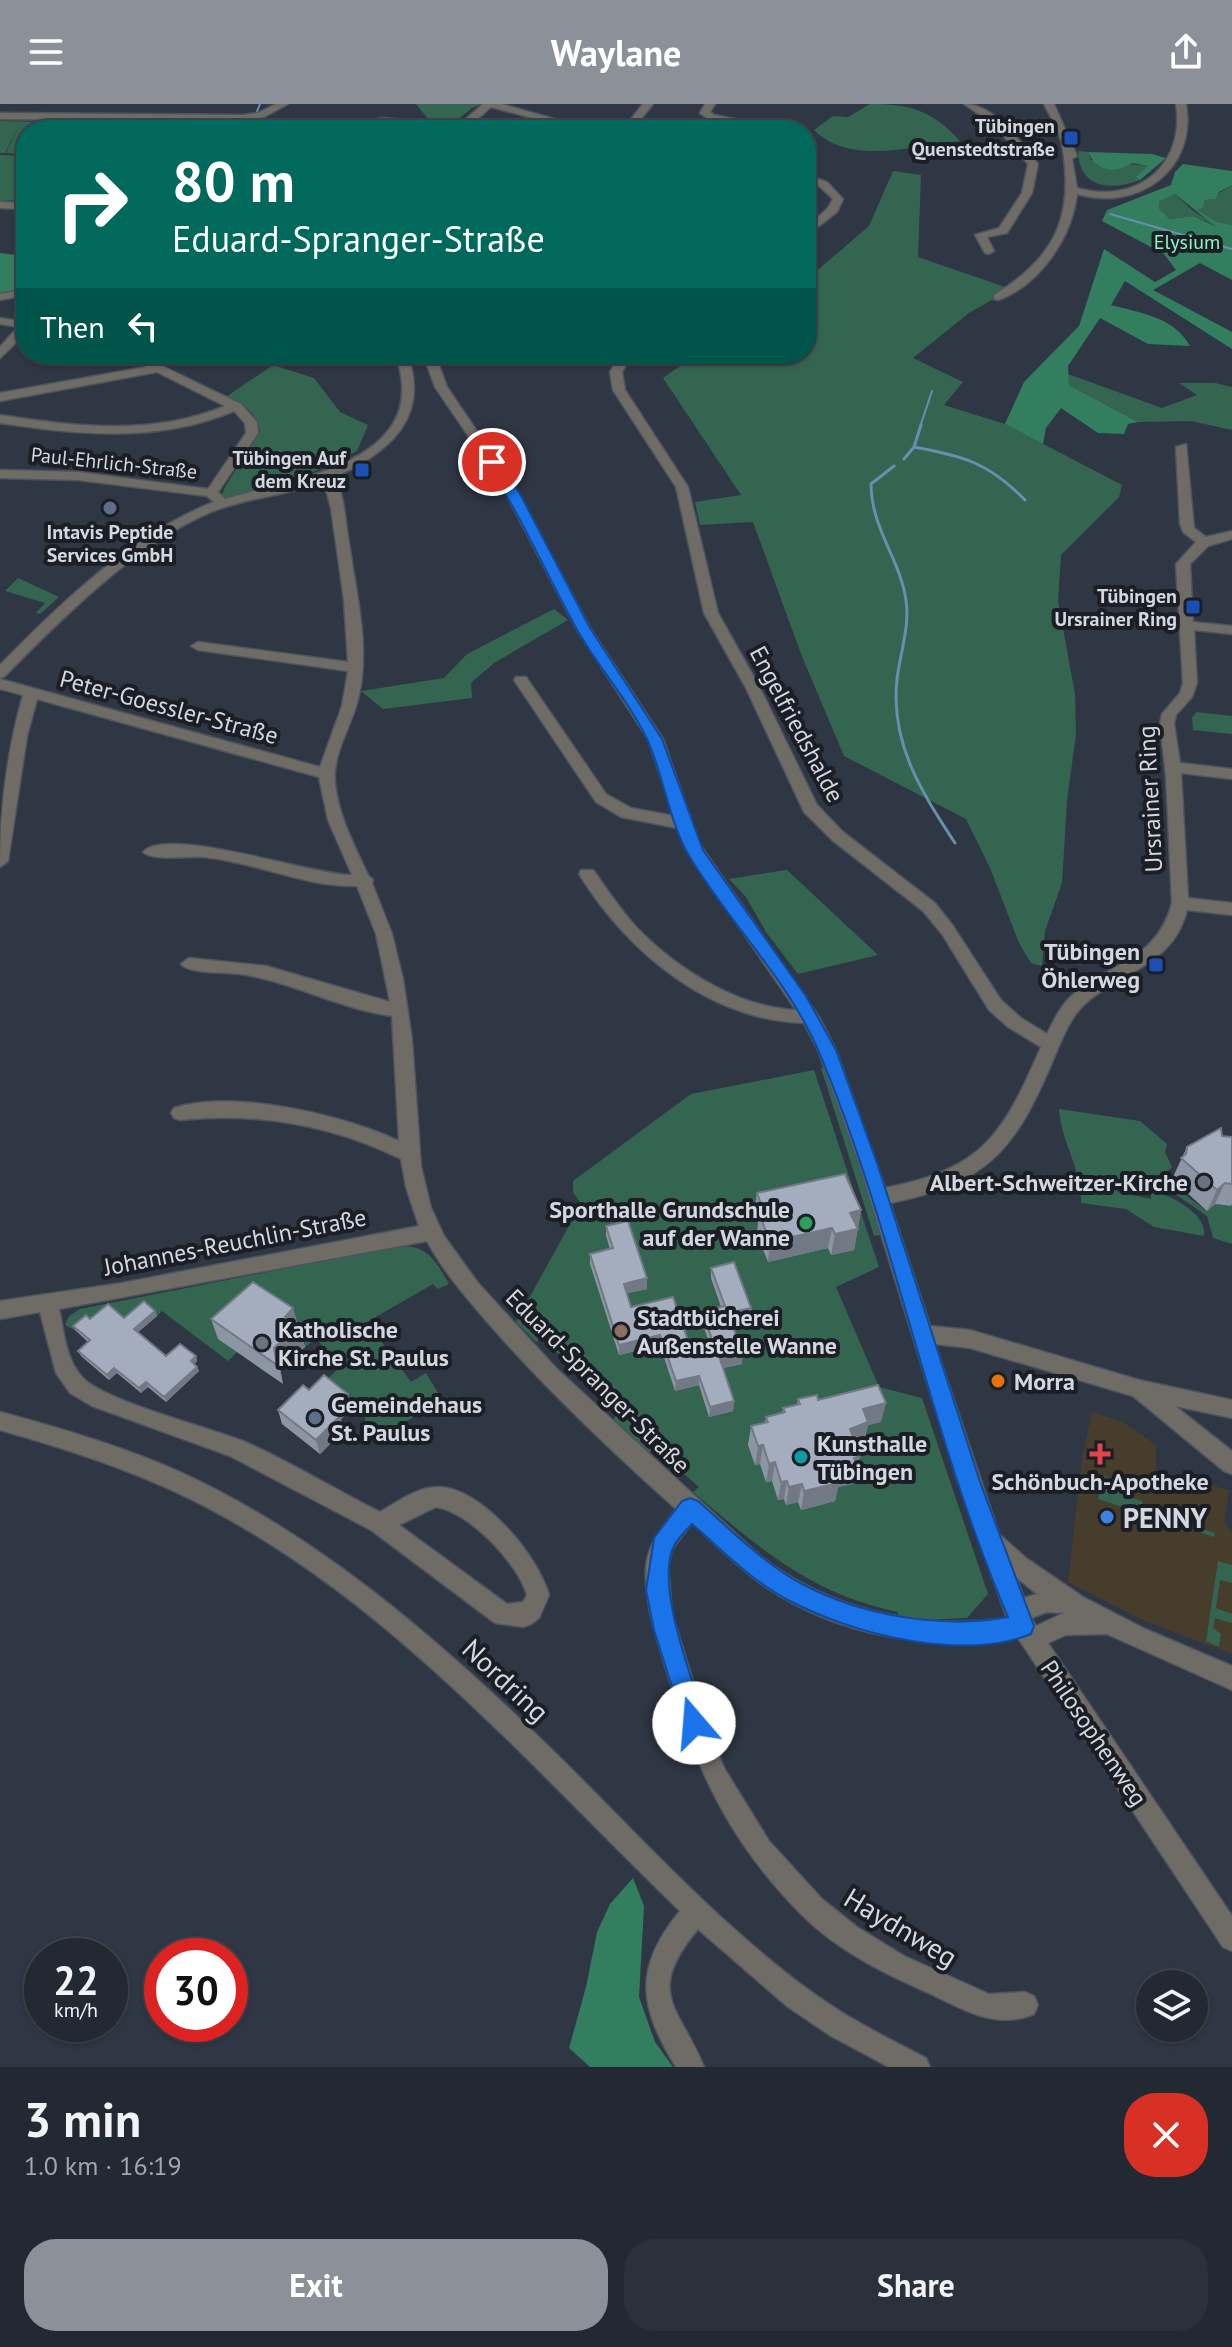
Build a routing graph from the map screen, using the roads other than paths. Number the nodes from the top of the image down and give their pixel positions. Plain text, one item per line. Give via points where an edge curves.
1 (283, 104) edge
2 (480, 104) edge
3 (491, 104) edge
4 (648, 104) edge
5 (710, 104) edge
6 (969, 104) edge
7 (1049, 104) edge
8 (1181, 104) edge
9 (0, 116) edge
10 (464, 120) edge
11 (468, 120) edge
12 (543, 120) edge
13 (636, 120) edge
14 (730, 120) edge
15 (1066, 156) junction
16 (816, 182) edge
17 (1073, 190) junction
18 (1110, 194) junction
19 (1093, 205) dead end
20 (1080, 212) dead end
21 (1067, 221) junction
22 (816, 224) edge
23 (989, 251) dead end
24 (998, 297) dead end
25 (16, 337) edge
26 (0, 354) edge
27 (147, 364) edge
28 (403, 364) edge
29 (433, 364) edge
30 (620, 364) edge
31 (156, 369) junction
32 (0, 397) edge
33 (235, 406) junction
34 (0, 419) edge
35 (1182, 447) dead end
36 (0, 474) edge
37 (328, 476) junction
38 (216, 498) junction
39 (1232, 535) edge
40 (1204, 542) junction
41 (1185, 625) junction
42 (1232, 630) edge
43 (198, 646) dead end
44 (355, 667) junction
45 (0, 673) edge
46 (521, 680) dead end
47 (0, 684) edge
48 (31, 694) junction
49 (1172, 767) junction
50 (327, 774) junction
51 (1232, 774) edge
52 (682, 823) junction
53 (151, 852) dead end
54 (0, 861) edge
55 (587, 874) dead end
56 (365, 880) junction
57 (1180, 903) junction
58 (1232, 909) edge
59 (189, 964) dead end
60 (400, 1010) junction
61 (810, 1017) junction
62 (1051, 1044) junction
63 (180, 1113) dead end
64 (410, 1155) junction
65 (879, 1197) junction
66 (432, 1232) junction
67 (48, 1303) junction
68 (0, 1310) edge
69 (922, 1334) junction
70 (1139, 1389) junction
71 (1232, 1409) edge
72 (0, 1421) edge
73 (1232, 1464) edge
74 (690, 1508) junction
75 (379, 1523) junction
76 (989, 1537) junction
77 (1078, 1605) junction
78 (1109, 1623) junction
79 (1023, 1626) junction
80 (1232, 1678) edge
81 (697, 1910) junction
82 (1232, 1938) edge
83 (1025, 2005) dead end
84 (691, 2067) edge
85 (917, 2067) edge

1 - 9 street via 250,118
2 - 10 street
3 - 11 street
3 - 12 street
4 - 13 street
5 - 14 street via 705,113
6 - 23 street via 1036,159 1030,185 1003,231 980,235
7 - 15 street
8 - 18 street via 1186,128 1182,145 1163,172 1129,192
15 - 17 street
15 - 18 street via 1083,181
16 - 22 street via 838,199
17 - 18 street
17 - 21 street
18 - 19 street
20 - 21 street
21 - 24 street via 1028,276
25 - 26 street
27 - 31 street
28 - 37 street via 410,391 402,418 372,450
29 - 52 street, Philosophenweg via 441,388 507,484 583,628 655,739
30 - 62 street, Engelfriedshalde via 616,378 624,400 686,497 711,613 810,808 861,857 928,906 993,1003
31 - 32 street
31 - 33 street
33 - 34 street via 158,427 117,430
33 - 38 street via 251,422 252,433
35 - 40 street via 1188,529
36 - 38 street, Paul-Ehrlich-Straße via 78,476
37 - 38 street
37 - 44 street, Eduard-Spranger-Straße via 347,572
38 - 45 street via 115,568
39 - 40 street
40 - 41 street, Ursrainer Ring via 1183,564
41 - 42 street
41 - 49 street, Ursrainer Ring via 1190,686 1168,716
43 - 44 street
44 - 50 street, Eduard-Spranger-Straße via 350,702
46 - 52 street via 601,798 627,813
47 - 48 street, Peter-Goessler-Straße
48 - 50 street, Peter-Goessler-Straße
48 - 54 street via 19,736
49 - 51 street
49 - 57 street, Ursrainer Ring
50 - 56 street, Eduard-Spranger-Straße via 333,809
52 - 61 street, Philosophenweg via 705,867
53 - 56 street via 197,848 322,878
55 - 61 street via 637,939 677,971 764,1012
56 - 60 street, Eduard-Spranger-Straße via 385,938
57 - 58 street, Ursrainer Ring
57 - 62 street via 1179,916 1163,943 1081,997
59 - 60 street via 277,976
60 - 64 street, Eduard-Spranger-Straße
61 - 65 street, Philosophenweg via 833,1063
62 - 65 street via 1012,1130 984,1160 939,1182
63 - 64 street via 232,1108 281,1115 338,1128
64 - 66 street, Eduard-Spranger-Straße
65 - 69 street, Philosophenweg
66 - 67 street, Johannes-Reuchlin-Straße
66 - 74 street, Eduard-Spranger-Straße via 526,1352
67 - 68 street, Johannes-Reuchlin-Straße
67 - 75 street via 66,1373 85,1393 237,1449
69 - 70 street via 970,1339
69 - 76 street, Philosophenweg
70 - 71 street
70 - 73 street
72 - 81 street, Nordring via 174,1480 243,1516 330,1572 411,1635 499,1715
74 - 79 street, Eduard-Spranger-Straße via 762,1571 848,1614 958,1634
74 - 83 street, Haydnweg via 662,1545 657,1567 661,1614 715,1776 747,1830 783,1878 848,1936 895,1965 988,2007
75 - 75 street via 503,1615 523,1616 531,1610 538,1595 532,1577 497,1535 458,1502 436,1497
76 - 77 street via 1034,1578
76 - 79 street, Philosophenweg
77 - 78 street
77 - 79 street via 1047,1601
78 - 79 street
78 - 80 street
79 - 82 street, Philosophenweg
81 - 84 street via 662,1954 656,1976 665,2024
81 - 85 street, Nordring via 798,1998

